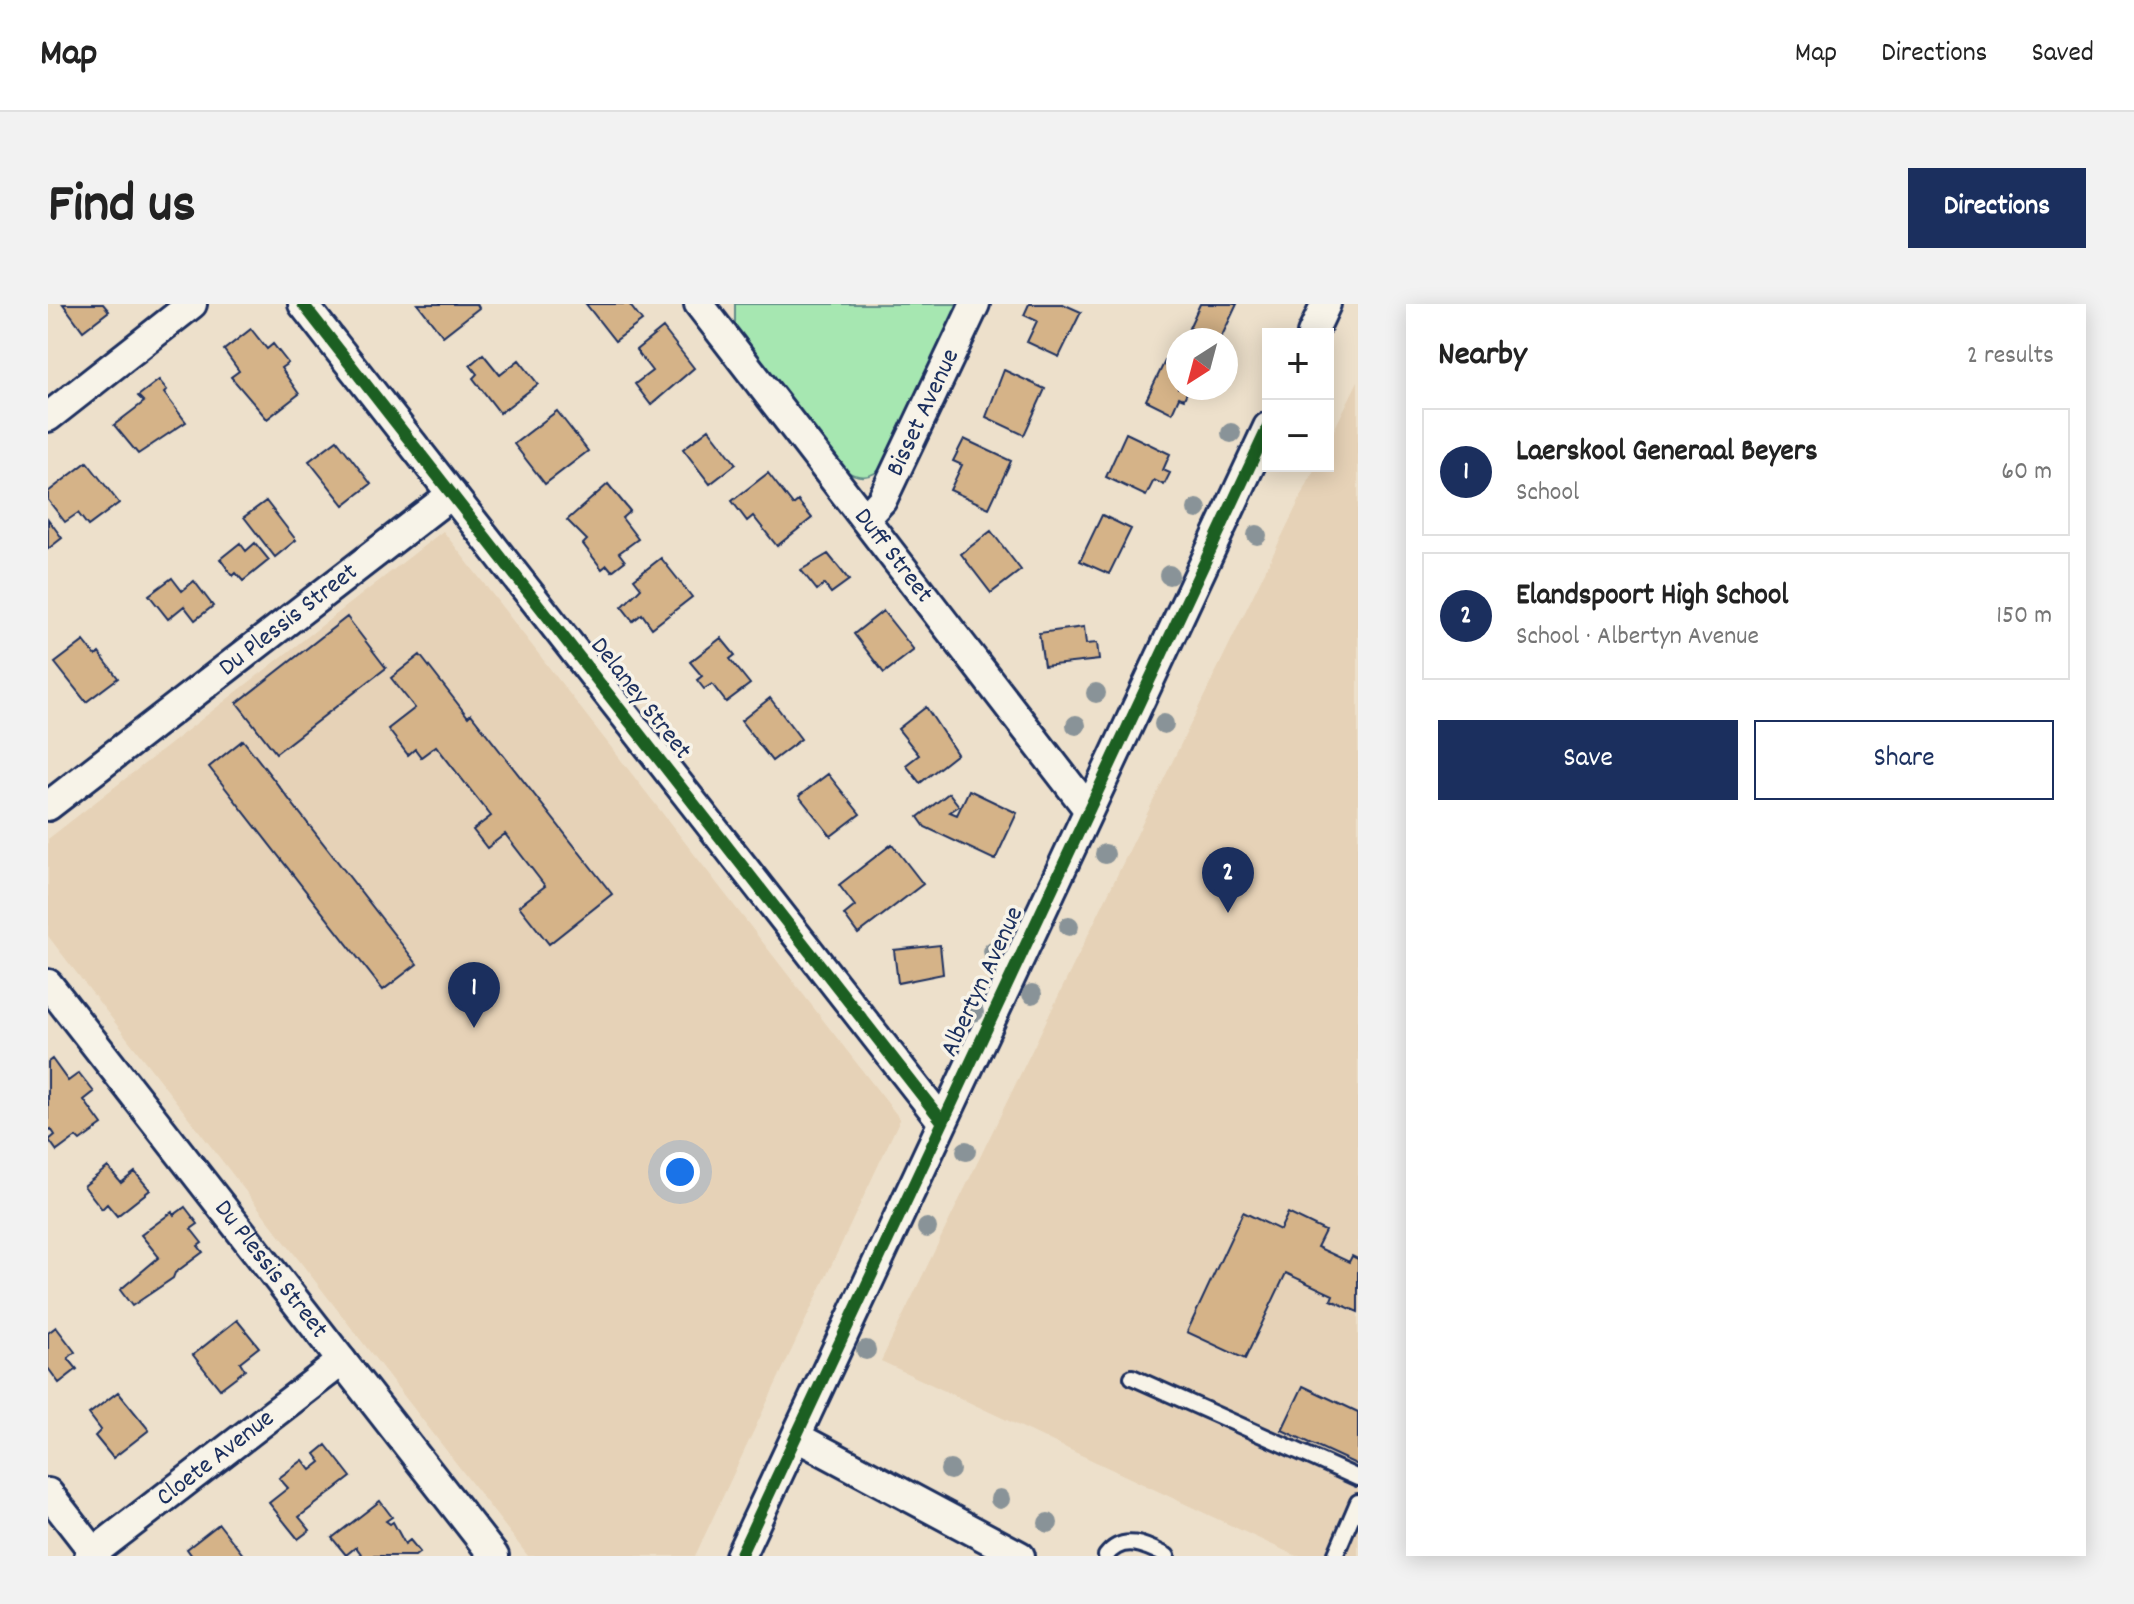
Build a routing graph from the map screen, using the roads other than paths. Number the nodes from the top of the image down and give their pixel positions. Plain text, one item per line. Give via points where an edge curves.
1 (192, 304) edge
2 (303, 304) edge
3 (699, 304) edge
4 (975, 304) edge
5 (1326, 304) edge
6 (1315, 328) edge
7 (48, 417) edge
8 (1262, 440) edge
9 (452, 494) junction
10 (866, 517) junction
11 (48, 806) edge
12 (1088, 809) junction
13 (48, 984) edge
14 (942, 1121) junction
15 (342, 1361) junction
16 (1132, 1377) dead end
17 (797, 1437) junction
18 (1358, 1478) edge
19 (48, 1493) edge
20 (1358, 1502) edge
21 (93, 1555) edge
22 (494, 1556) edge
23 (740, 1556) edge
24 (1020, 1556) edge
25 (1106, 1556) edge
26 (1167, 1556) edge
27 (1335, 1556) edge

1 - 7 street
2 - 9 street, Delaney Street
3 - 10 street, Duff Street
4 - 10 street, Bisset Avenue via 893,479
5 - 6 street
8 - 12 street, Albertyn Avenue
9 - 11 street, Du Plessis Street
9 - 14 street, Delaney Street
10 - 12 street, Duff Street
12 - 14 street, Albertyn Avenue
13 - 15 street, Du Plessis Street
14 - 17 street, Albertyn Avenue
15 - 21 street, Cloete Avenue
15 - 22 street, Du Plessis Street
16 - 18 lane
17 - 23 street, Albertyn Avenue
17 - 24 street
19 - 21 street
20 - 27 lane
25 - 26 lane via 1122,1543

